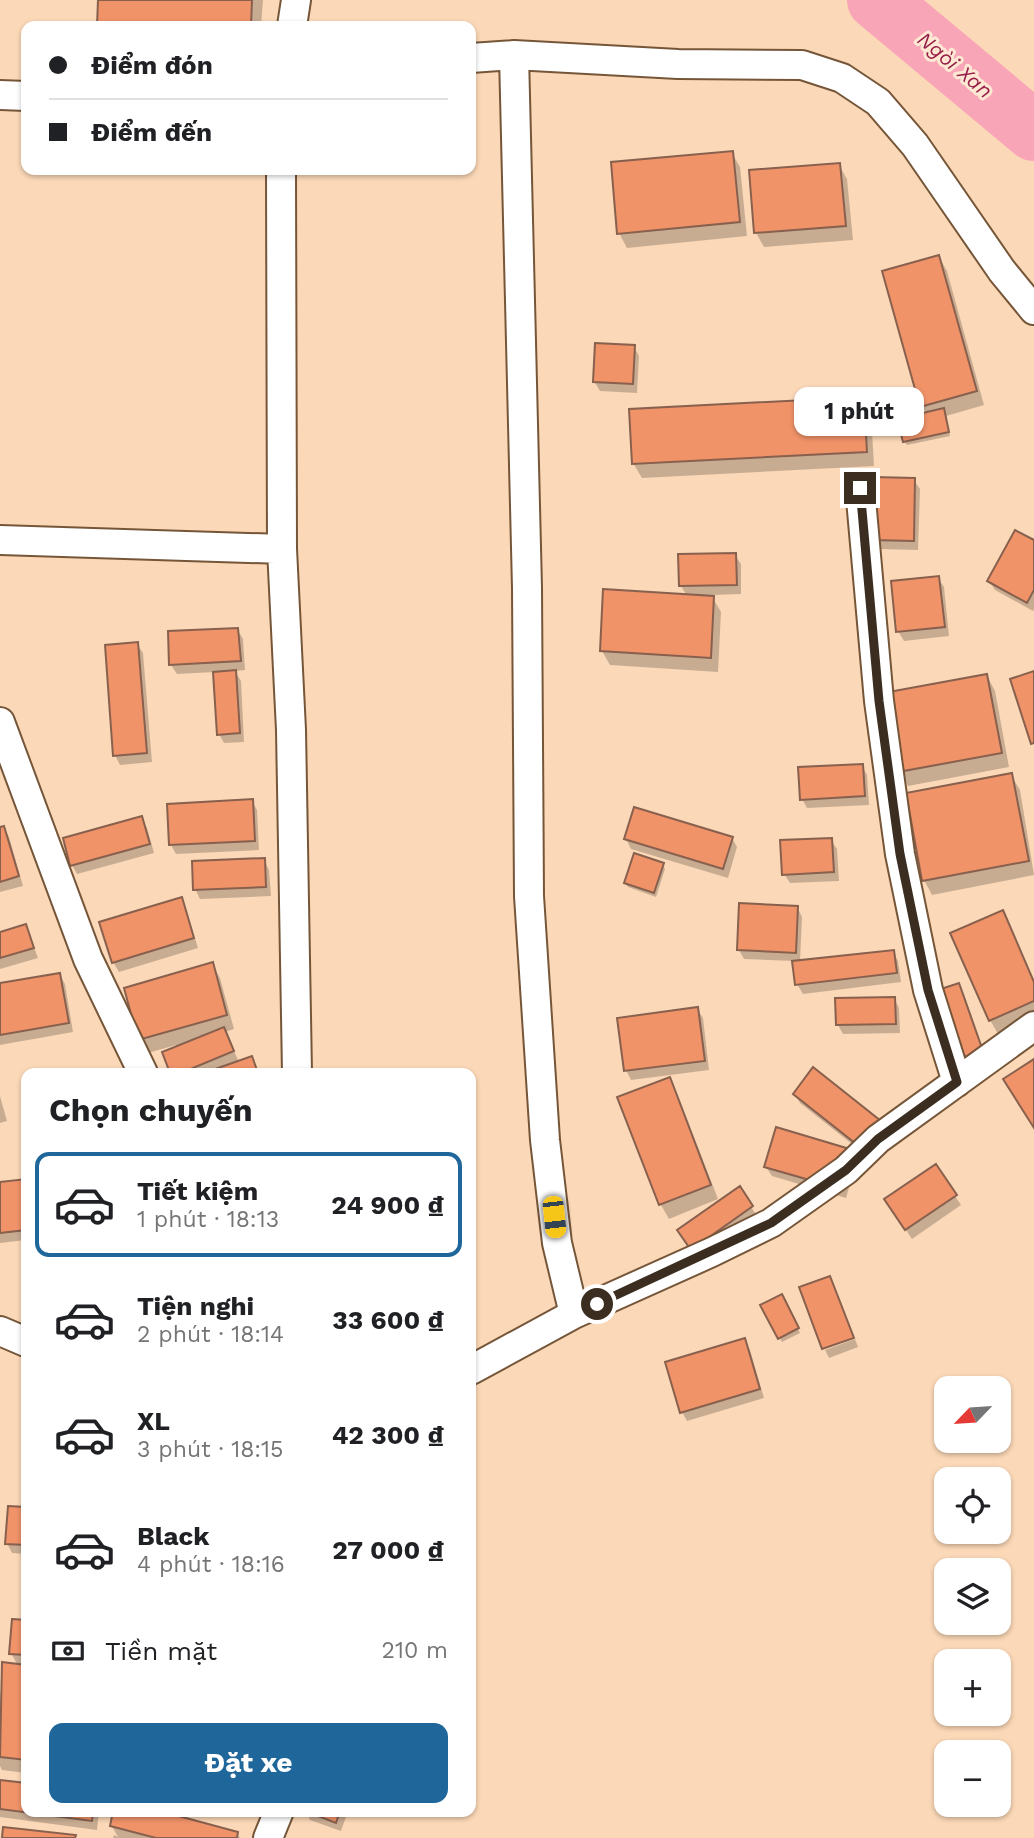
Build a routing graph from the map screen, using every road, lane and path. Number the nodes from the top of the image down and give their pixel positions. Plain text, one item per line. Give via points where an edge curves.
1 (296, 0) edge
2 (293, 21) edge
3 (493, 56) edge
4 (0, 95) edge
5 (21, 96) edge
6 (281, 175) edge
7 (1034, 310) edge
8 (860, 488) dead end
9 (0, 540) edge
10 (282, 549) junction
11 (0, 723) edge
12 (1034, 1026) edge
13 (141, 1068) edge
14 (297, 1068) edge
15 (957, 1082) junction
16 (573, 1314) junction
17 (0, 1331) edge
18 (21, 1340) edge
19 (476, 1367) edge
20 (277, 1817) edge
21 (268, 1838) edge

1 - 2 street
3 - 7 street via 802,65 842,78 878,102 915,145
3 - 16 street via 527,588 529,896 545,1140 557,1243
4 - 5 street
6 - 10 street
8 - 15 street via 879,701 900,854 928,990
9 - 10 street
10 - 14 street via 291,730
11 - 13 street via 88,959
12 - 15 street
15 - 16 street via 771,1223
16 - 19 street
17 - 18 street
20 - 21 street

